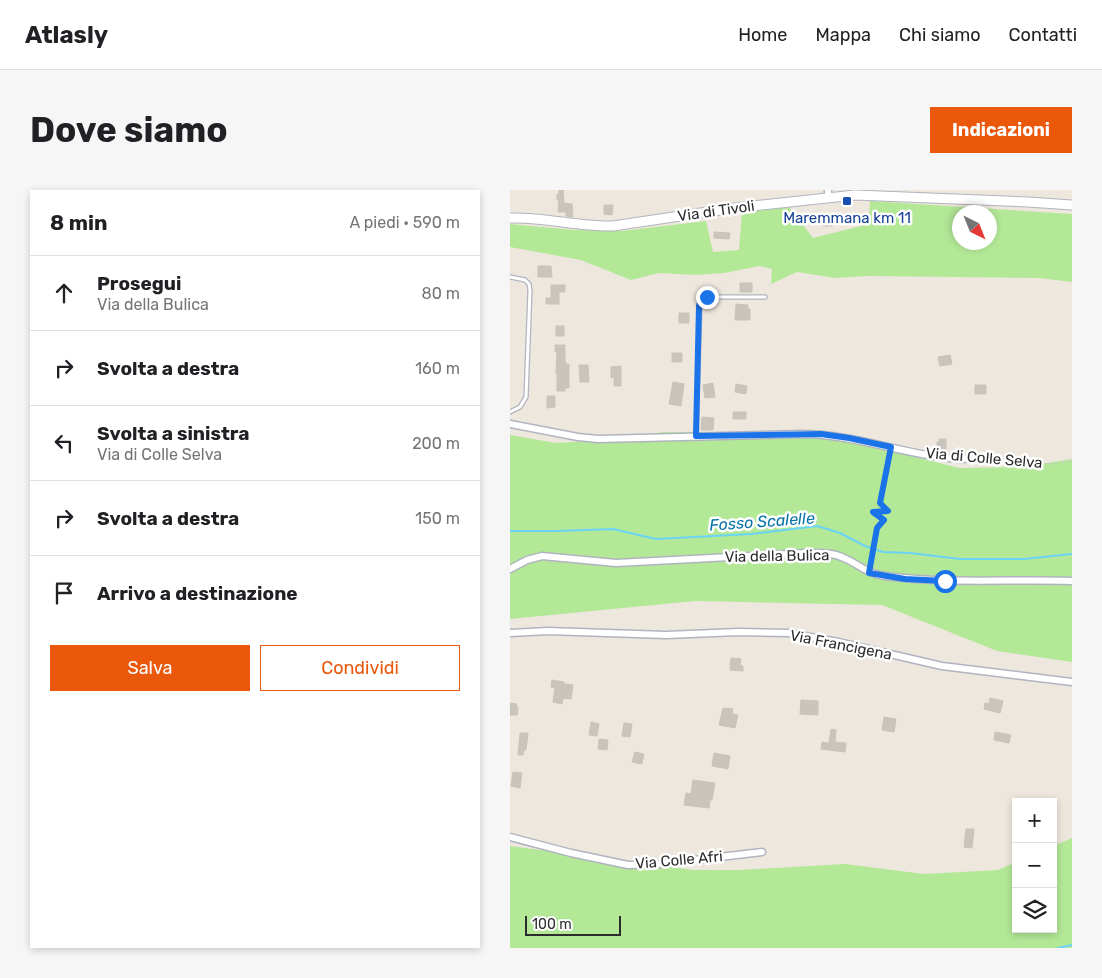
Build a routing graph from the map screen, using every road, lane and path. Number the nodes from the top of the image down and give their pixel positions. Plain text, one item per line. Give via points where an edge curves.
1 (828, 194) edge
2 (1072, 206) edge
3 (510, 218) edge
4 (510, 277) edge
5 (765, 297) dead end
6 (510, 412) edge
7 (510, 424) edge
8 (696, 436) junction
9 (891, 447) junction
10 (964, 459) joint
11 (1072, 461) edge
12 (510, 569) edge
13 (869, 573) junction
14 (1072, 580) edge
15 (510, 633) edge
16 (1072, 682) edge
17 (510, 836) edge
18 (762, 852) dead end

1 - 2 main road, Via di Tivoli
1 - 3 main road, Via di Tivoli via 609,226
4 - 6 lane via 525,280 530,290 526,398 520,407
5 - 8 lane via 709,297 700,301
7 - 8 street, Via di Colle Selva via 593,438
8 - 9 street, Via di Colle Selva via 821,434
9 - 10 street, Via di Colle Selva
9 - 13 path via 880,503 888,511 873,512 884,520 877,528
10 - 11 path, Via di Colle Selva via 1051,464
12 - 13 street, Via della Bulica via 542,556 616,563 806,552 839,556
13 - 14 street, Via della Bulica via 937,581
15 - 16 street, Via Francigena via 794,634 942,666
17 - 18 street, Via Colle Afri via 628,865

